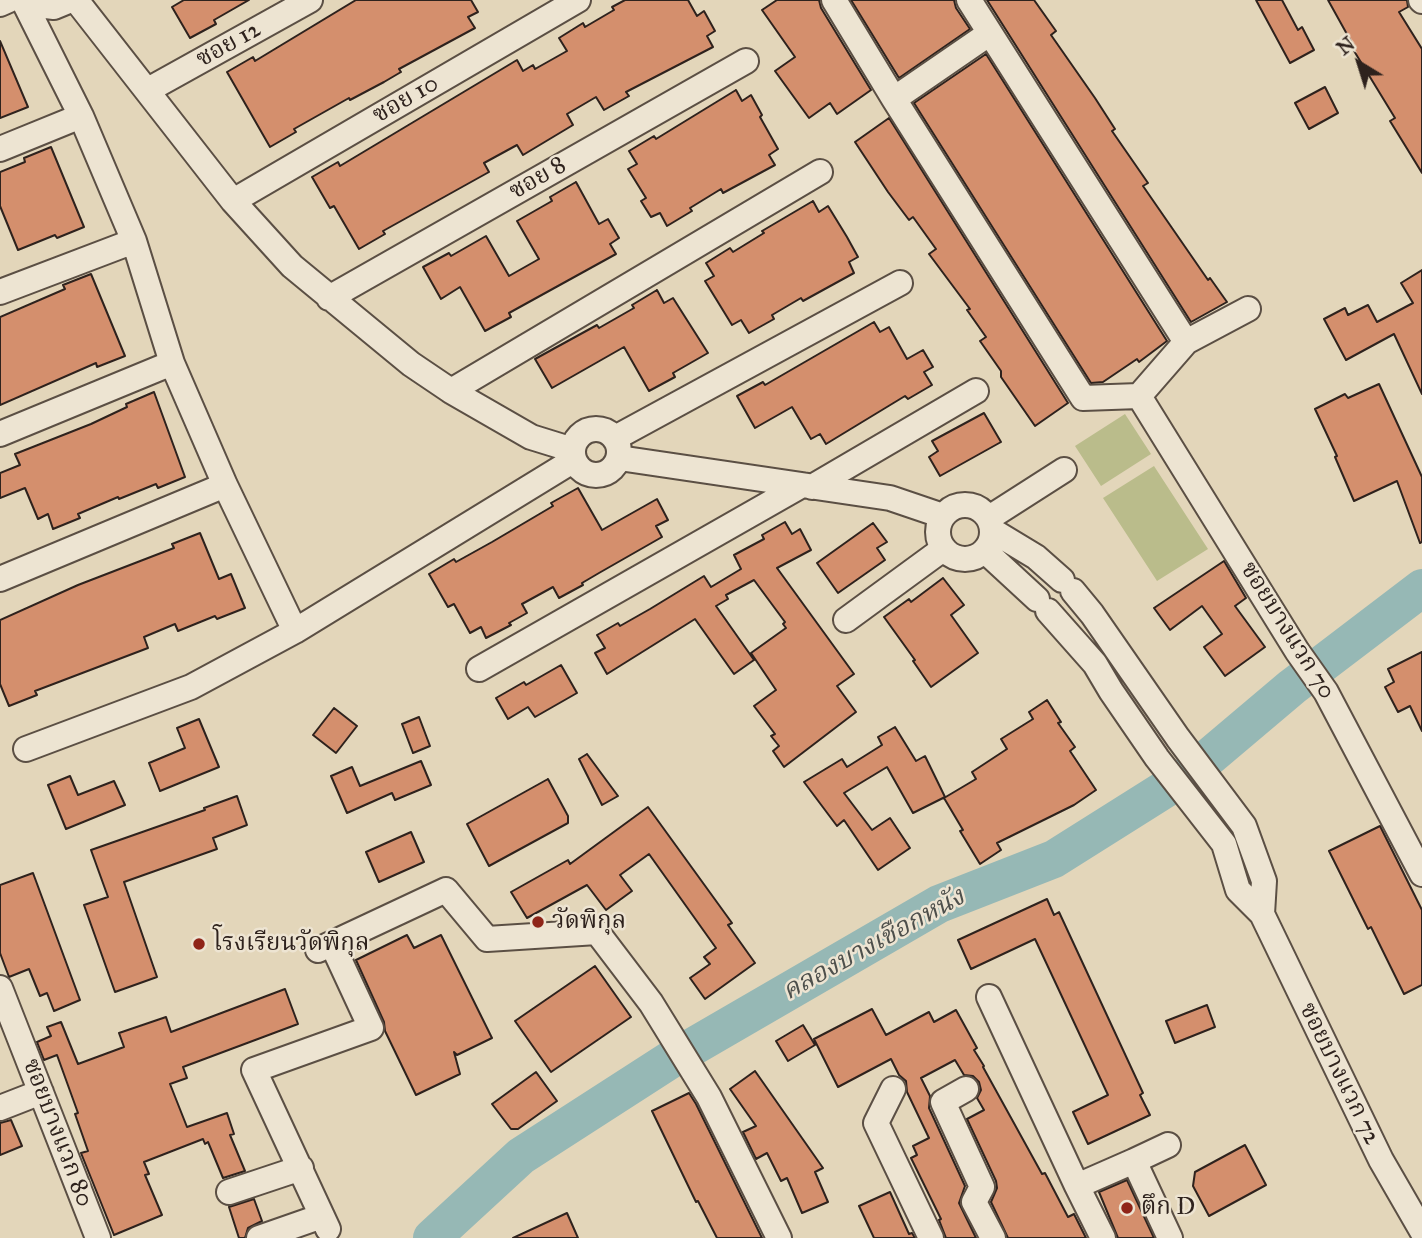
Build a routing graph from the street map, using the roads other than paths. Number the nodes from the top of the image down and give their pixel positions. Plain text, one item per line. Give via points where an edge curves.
1 (9, 0) edge
2 (23, 0) edge
3 (37, 0) edge
4 (71, 0) edge
5 (76, 0) edge
6 (310, 0) edge
7 (579, 0) edge
8 (834, 0) edge
9 (970, 0) edge
10 (0, 4) edge
11 (990, 33) junction
12 (746, 61) dead end
13 (148, 90) junction
14 (894, 99) junction
15 (81, 116) junction
16 (0, 149) edge
17 (820, 172) dead end
18 (233, 201) junction
19 (134, 241) junction
20 (900, 283) dead end
21 (0, 292) edge
22 (329, 298) junction
23 (1248, 309) dead end
24 (1186, 342) junction
25 (172, 363) junction
26 (451, 391) junction
27 (976, 391) dead end
28 (1139, 396) junction
29 (0, 434) edge
30 (617, 448) junction
31 (573, 455) junction
32 (1064, 470) dead end
33 (225, 485) junction
34 (807, 486) junction
35 (943, 516) junction
36 (989, 533) junction
37 (943, 549) junction
38 (0, 579) edge
39 (846, 620) dead end
40 (295, 631) junction
41 (480, 669) dead end
42 (26, 750) dead end
43 (1422, 874) edge
44 (1262, 914) junction
45 (1, 991) edge
46 (989, 997) dead end
47 (966, 1089) dead end
48 (893, 1090) dead end
49 (41, 1093) junction
50 (0, 1108) edge
51 (301, 1168) junction
52 (1077, 1186) junction
53 (229, 1192) dead end
54 (1422, 1231) edge
55 (98, 1238) edge
56 (259, 1238) edge
57 (779, 1238) edge
58 (931, 1238) edge
59 (993, 1238) edge
60 (1102, 1238) edge
61 (1170, 1238) edge

1 - 10 street
2 - 15 street
3 - 4 street via 54,7
5 - 13 street
6 - 13 street, ซอย 12
7 - 18 street, ซอย 10
8 - 14 street
9 - 11 street
11 - 14 street
11 - 24 street
12 - 22 street, ซอย 8
13 - 18 street
14 - 28 street via 1083,398
15 - 16 street
15 - 19 street
17 - 26 street
18 - 22 street via 292,266
19 - 21 street
19 - 25 street
20 - 30 street
22 - 26 street
23 - 24 street
24 - 28 street
25 - 29 street
25 - 33 street
26 - 31 street via 531,437
27 - 34 street
28 - 43 street, ซอยบางแวก 70 via 1326,692
30 - 31 street via 610,433 594,429 580,435
30 - 31 street via 611,470 597,475 583,471
30 - 34 street
31 - 40 street
32 - 36 street
33 - 38 street
33 - 40 street
34 - 35 street via 890,498
34 - 41 street
35 - 36 street via 963,505 980,509
35 - 37 street via 938,536
36 - 37 street via 972,559 954,558
36 - 44 street via 1042,605 1095,664 1157,758 1224,844 1238,890
36 - 44 street via 1036,557 1067,585 1116,646 1244,826 1264,881
37 - 39 street
40 - 42 street via 191,687
44 - 54 street, ซอยบางแวก 72 via 1381,1160
45 - 49 street, ซอยบางแวก 80
46 - 52 street
47 - 59 street via 943,1102 982,1187 974,1202
48 - 58 street via 876,1123
49 - 50 street
49 - 55 street, ซอยบางแวก 80
51 - 53 street
51 - 56 street via 325,1222
51 - 57 street via 254,1070 371,1028 325,947 446,890 487,939 597,932 651,1003 709,1097
52 - 60 street
52 - 61 street via 1151,1153

